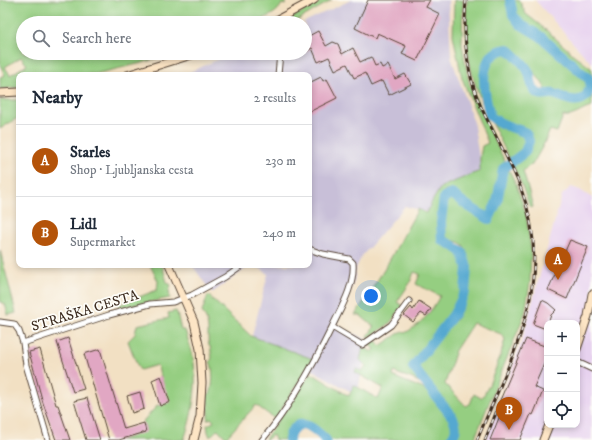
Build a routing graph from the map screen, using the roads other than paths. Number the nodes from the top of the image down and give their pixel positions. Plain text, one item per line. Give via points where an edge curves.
1 (314, 0) edge
2 (284, 16) edge
3 (175, 60) edge
4 (279, 60) edge
5 (137, 72) edge
6 (278, 72) edge
7 (16, 92) edge
8 (0, 93) edge
9 (312, 250) edge
10 (170, 268) edge
11 (237, 268) edge
12 (592, 294) edge
13 (183, 298) junction
14 (409, 301) dead end
15 (0, 322) edge
16 (332, 327) junction
17 (580, 340) edge
18 (22, 343) junction
19 (580, 363) edge
20 (592, 369) edge
21 (548, 428) edge
22 (48, 440) edge
23 (194, 440) edge
24 (262, 440) edge
25 (543, 440) edge

1 - 2 street
3 - 5 street
4 - 6 street
7 - 8 street
9 - 16 street via 349,259 353,263 350,285
10 - 13 street
11 - 13 street, STRAŠKA CESTA
12 - 17 street
13 - 18 street, STRAŠKA CESTA via 109,314
13 - 23 street via 194,322 200,349 200,416
14 - 16 street via 391,326 362,345
15 - 18 street via 14,324
16 - 24 street via 316,360
18 - 22 street, STRAŠKA CESTA
19 - 20 street
21 - 25 street

